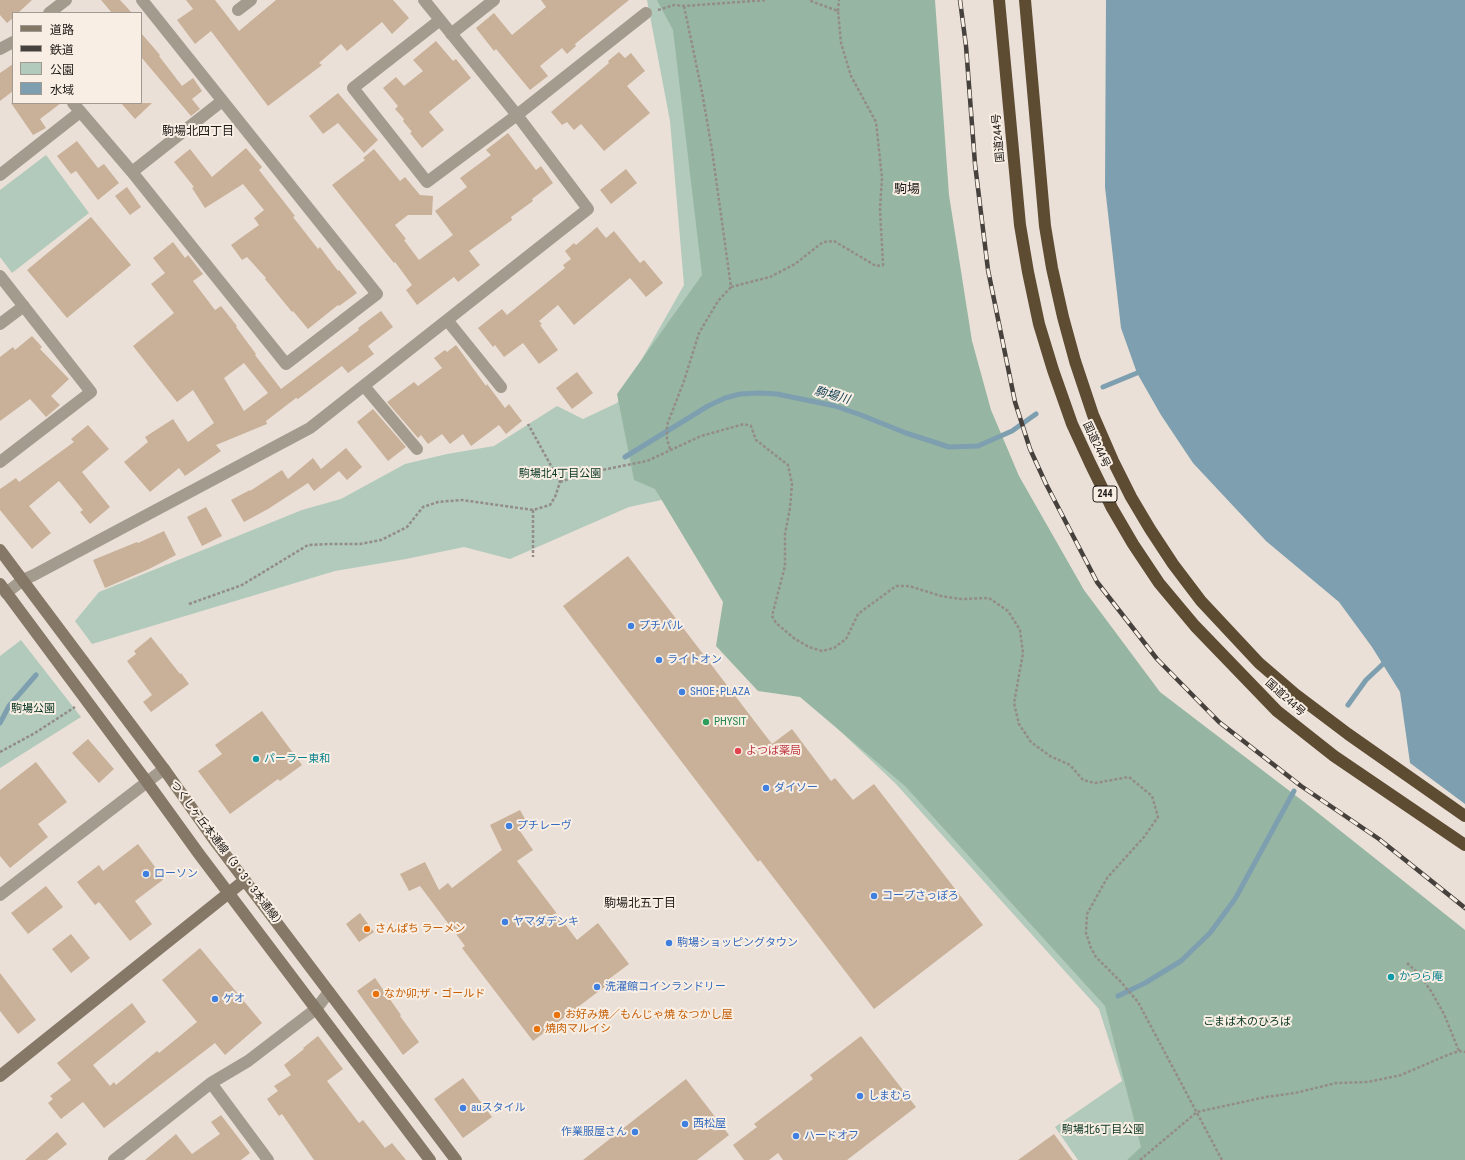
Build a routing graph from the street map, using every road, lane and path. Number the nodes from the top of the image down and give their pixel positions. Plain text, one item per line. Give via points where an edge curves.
1 (66, 0) edge
2 (142, 0) edge
3 (251, 0) edge
4 (424, 0) edge
5 (494, 0) edge
6 (767, 0) edge
7 (808, 0) edge
8 (839, 0) edge
9 (999, 0) edge
10 (1025, 0) edge
11 (684, 6) junction
12 (238, 10) dead end
13 (838, 11) junction
14 (50, 12) edge
15 (646, 13) joint
16 (440, 20) junction
17 (451, 34) junction
18 (12, 43) edge
19 (0, 49) edge
20 (222, 100) junction
21 (77, 108) edge
22 (517, 115) junction
23 (132, 172) junction
24 (0, 175) edge
25 (0, 276) edge
26 (731, 287) junction
27 (24, 306) junction
28 (447, 320) junction
29 (0, 324) edge
30 (364, 386) junction
31 (502, 387) dead end
32 (528, 424) dead end
33 (417, 449) dead end
34 (670, 449) junction
35 (0, 462) edge
36 (560, 482) junction
37 (533, 510) junction
38 (0, 551) edge
39 (533, 557) dead end
40 (23, 580) junction
41 (3, 588) edge
42 (189, 604) dead end
43 (76, 706) dead end
44 (0, 752) edge
45 (164, 769) junction
46 (147, 782) junction
47 (1465, 816) edge
48 (1465, 846) edge
49 (245, 880) junction
50 (229, 893) junction
51 (0, 895) edge
52 (1407, 962) dead end
53 (329, 992) junction
54 (316, 1009) junction
55 (1459, 1051) junction
56 (1465, 1052) edge
57 (0, 1076) edge
58 (211, 1083) junction
59 (1197, 1112) junction
60 (114, 1160) edge
61 (268, 1160) edge
62 (430, 1160) edge
63 (456, 1160) edge
64 (1140, 1160) edge
65 (1222, 1160) edge

1 - 14 street
2 - 20 street
3 - 12 street
4 - 16 street
5 - 17 street
6 - 11 path
7 - 13 path
8 - 13 path
9 - 48 highway, 国道244号 / 244 via 1020,225 1034,302 1053,370 1072,424 1112,508 1159,584 1195,626 1277,711 1334,756
10 - 47 highway, 国道244号 / 244 via 1045,226 1052,268 1075,361 1113,461 1132,497 1165,552 1201,601 1259,662 1295,694 1348,734
11 - 15 path via 674,5
11 - 26 path via 712,150
13 - 26 path via 840,43 851,76 876,122 882,178 880,209 883,265 876,266 834,241 823,242 795,264 770,277
15 - 22 street
16 - 17 street
16 - 22 street via 353,88 427,182
17 - 22 street
18 - 19 street
20 - 23 street
20 - 23 street via 377,294 286,364
21 - 23 street
21 - 24 street
22 - 28 street via 588,209
25 - 27 street
26 - 34 path via 718,301 699,333 667,425
27 - 29 street
27 - 35 street via 90,392
28 - 30 street
28 - 31 street
30 - 33 street
30 - 40 street via 310,428
32 - 36 path
34 - 36 path via 647,461 587,473
34 - 59 path via 701,436 744,424 751,426 756,440 788,465 792,484 785,534 785,566 772,616 776,623 806,646 822,651 834,648 846,639 858,614 896,586 909,586 961,599 988,598 1008,611 1020,630 1023,653 1014,703 1019,724 1031,742 1050,756 1070,764 1083,780 1095,783 1129,777 1152,796 1158,817 1144,837 1107,878 1087,914 1086,933 1096,957 1135,998
36 - 37 path via 550,505
37 - 39 path
37 - 42 path via 462,500 438,502 423,507 407,526 381,540 360,544 308,545 242,585
38 - 40 street, つくしヶ丘本通線（3・3・3本通線）
40 - 41 street
40 - 45 street, つくしヶ丘本通線（3・3・3本通線）
41 - 46 street, つくしヶ丘本通線（3・3・3本通線）
43 - 44 path
45 - 46 street
45 - 49 street, つくしヶ丘本通線（3・3・3本通線）
46 - 50 street, つくしヶ丘本通線（3・3・3本通線）
46 - 51 street
49 - 50 street
49 - 53 street, つくしヶ丘本通線（3・3・3本通線）
50 - 54 street, つくしヶ丘本通線（3・3・3本通線）
50 - 57 street
52 - 55 path via 1431,991 1444,1014
53 - 54 street
53 - 63 street, つくしヶ丘本通線（3・3・3本通線）
54 - 58 street via 248,1061
54 - 62 street, つくしヶ丘本通線（3・3・3本通線）
55 - 56 path
55 - 59 path via 1401,1075 1368,1082 1336,1083
58 - 60 street
58 - 61 street
59 - 64 path
59 - 65 path

